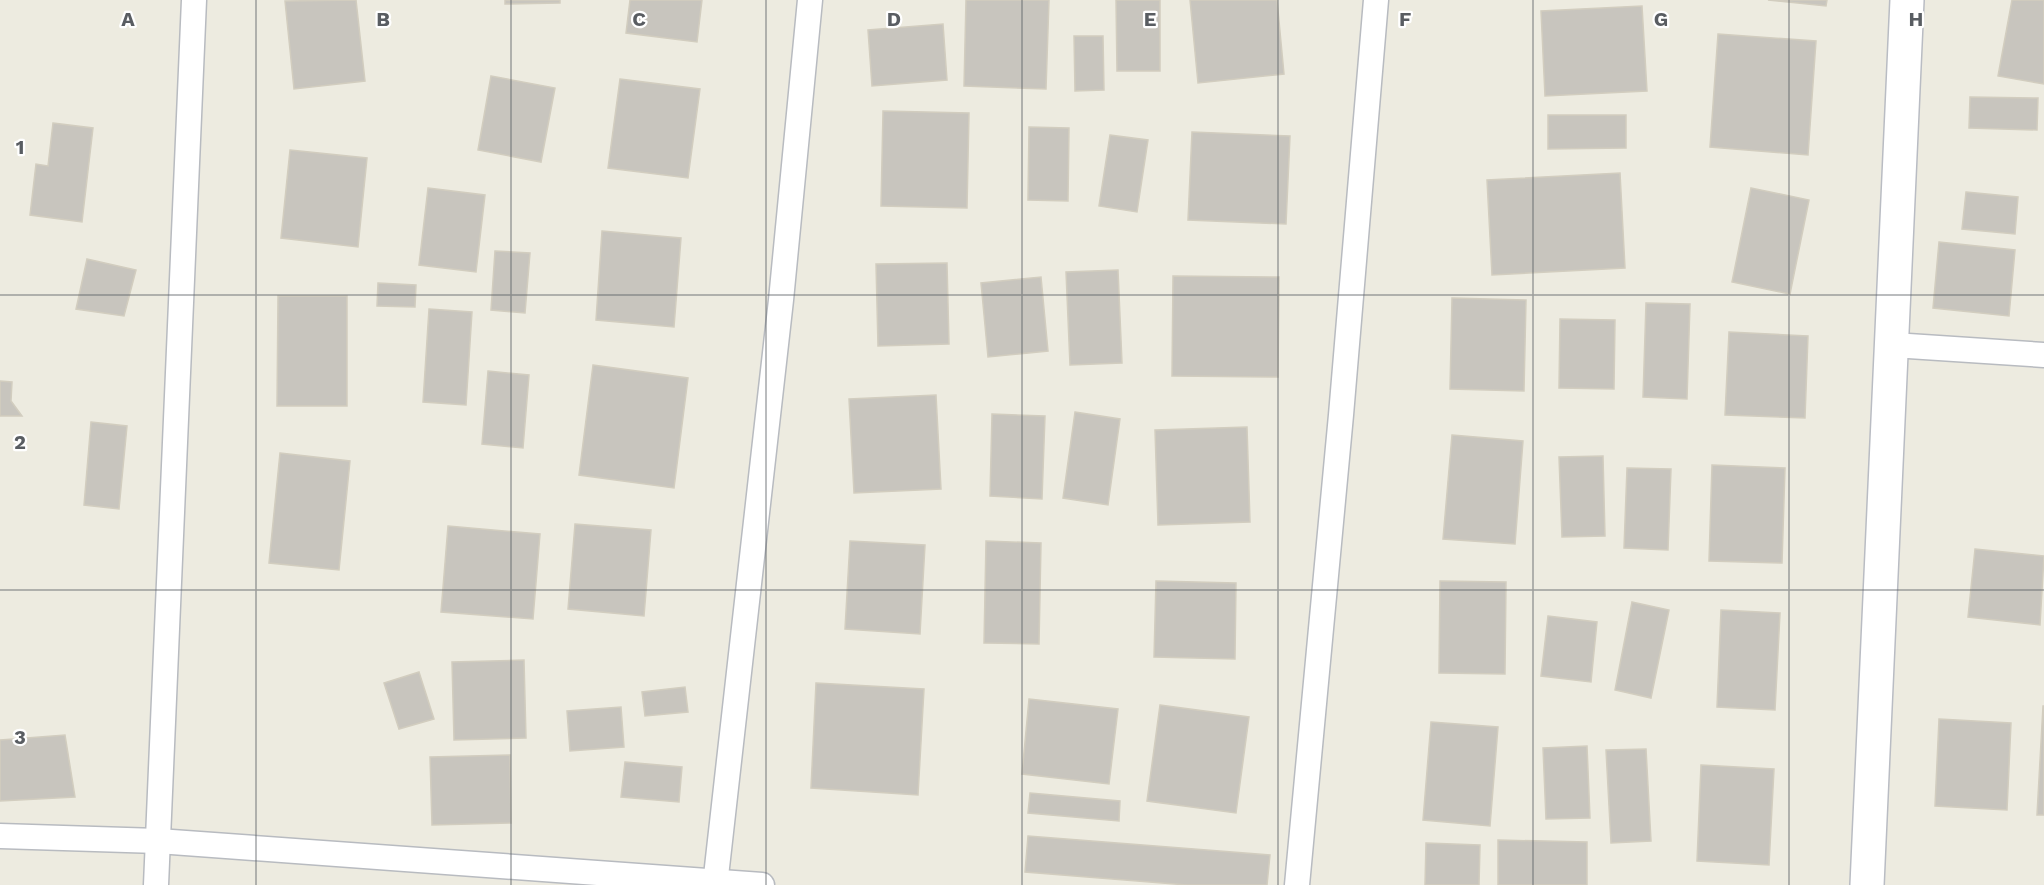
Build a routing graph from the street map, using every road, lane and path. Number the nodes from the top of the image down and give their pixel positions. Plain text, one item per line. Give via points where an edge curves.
1 (194, 0) edge
2 (810, 0) edge
3 (1376, 0) edge
4 (1907, 0) edge
5 (1893, 345) junction
6 (2044, 355) edge
7 (0, 836) edge
8 (158, 841) junction
9 (716, 883) edge
10 (156, 885) edge
11 (762, 885) edge
12 (1297, 885) edge
13 (1867, 885) edge

1 - 8 street
2 - 9 street
3 - 12 street
4 - 5 street
5 - 6 street
5 - 13 street
7 - 8 street
8 - 9 street
8 - 10 street
9 - 11 street

